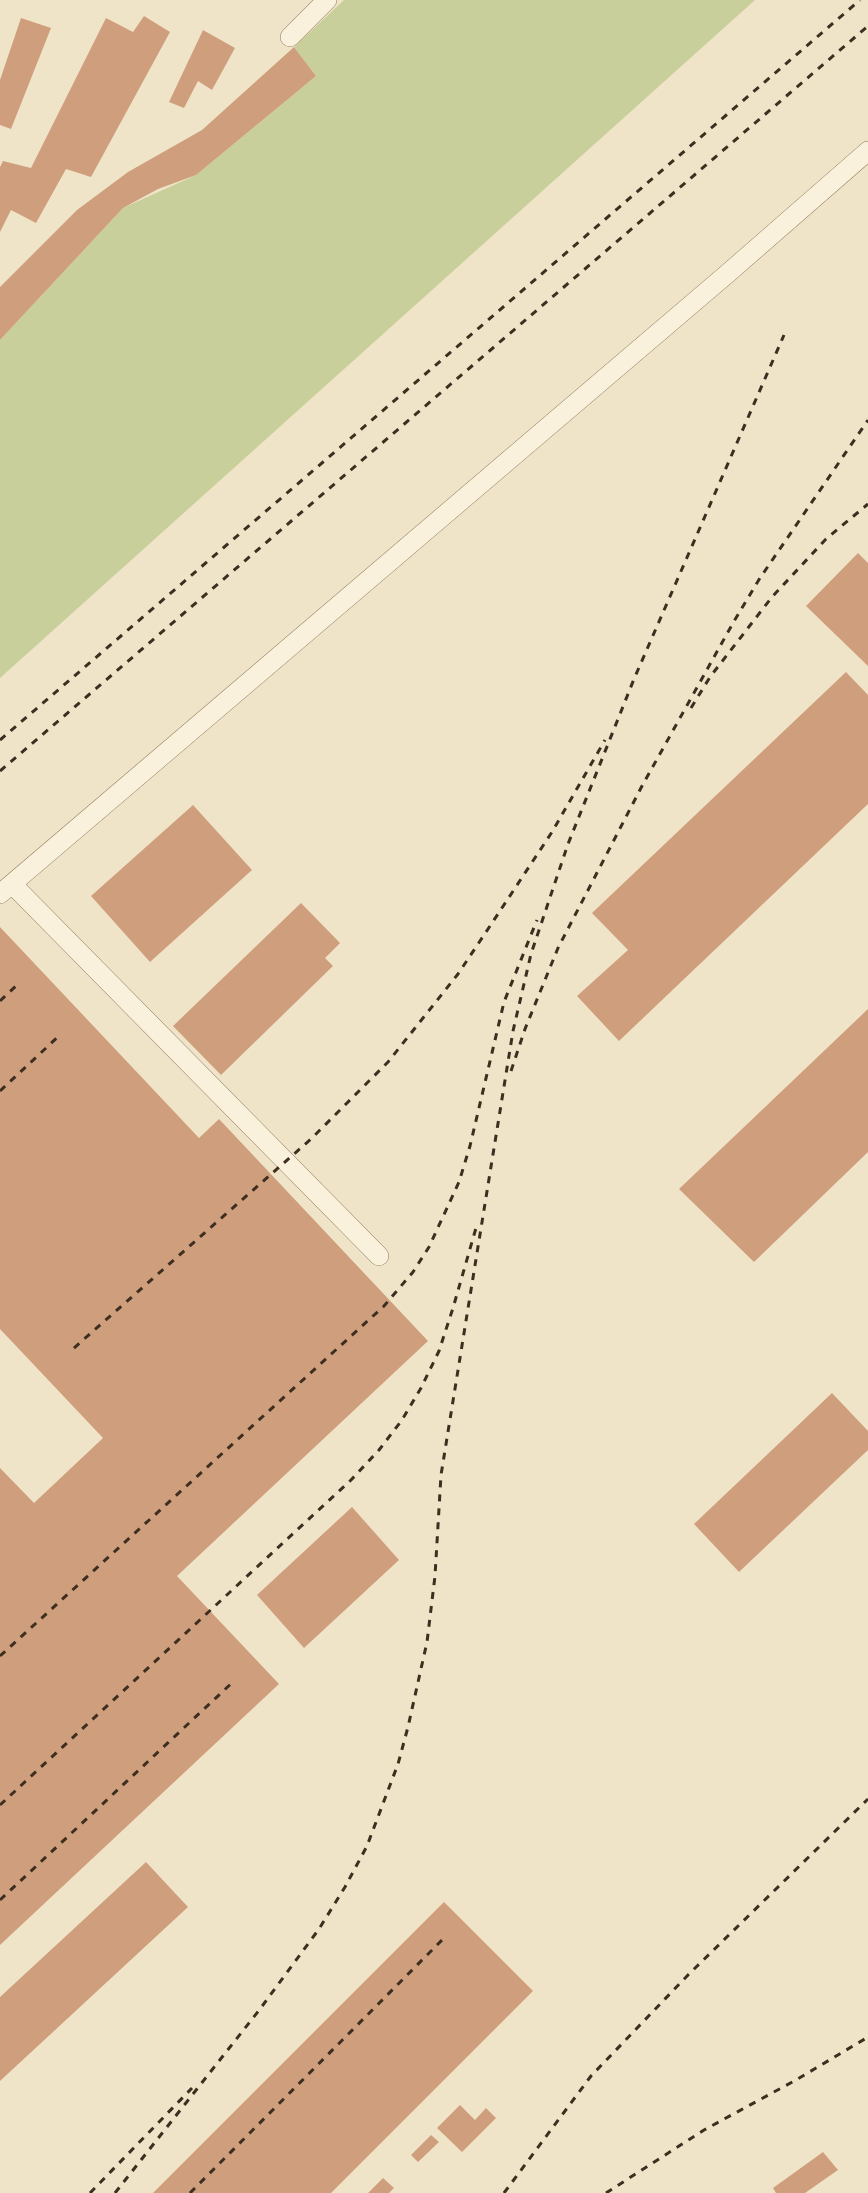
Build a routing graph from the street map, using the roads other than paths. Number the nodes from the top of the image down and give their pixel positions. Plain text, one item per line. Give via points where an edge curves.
1 (327, 0) edge
2 (290, 38) dead end
3 (868, 151) edge
4 (6, 889) edge
5 (379, 1256) dead end

1 - 2 lane
3 - 4 lane
4 - 5 lane

